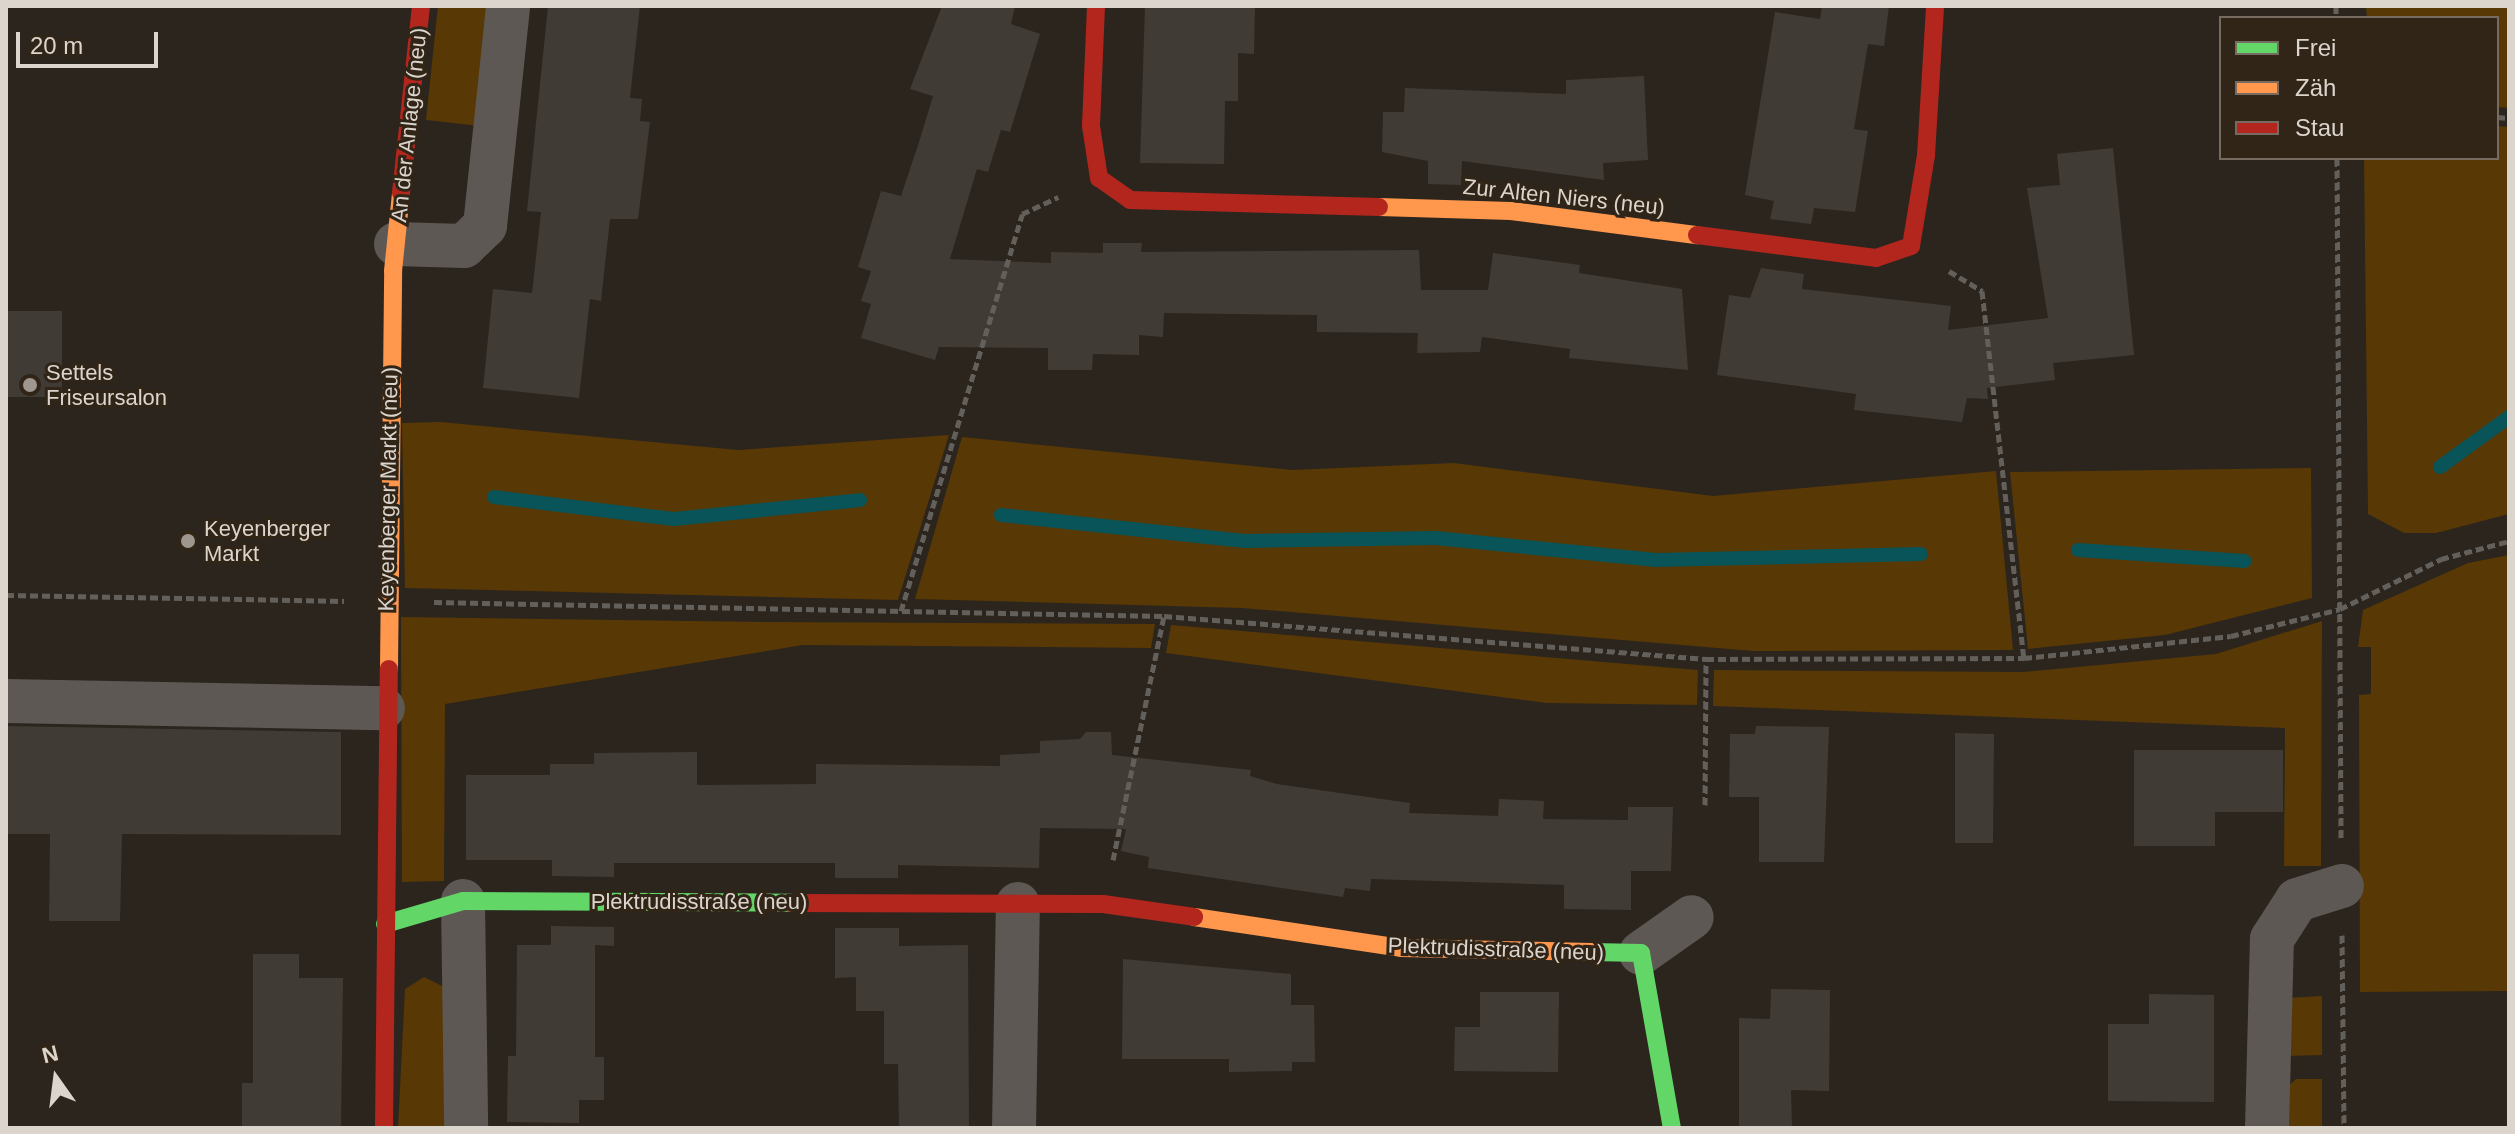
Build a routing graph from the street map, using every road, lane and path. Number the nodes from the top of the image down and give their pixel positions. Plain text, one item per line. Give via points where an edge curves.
1 (421, 6) edge
2 (508, 6) edge
3 (1096, 6) edge
4 (1935, 6) edge
5 (2337, 160) edge
6 (1099, 178) junction
7 (1911, 246) junction
8 (395, 257) junction
9 (2509, 541) edge
10 (6, 595) edge
11 (387, 602) junction
12 (2340, 609) junction
13 (901, 611) junction
14 (1164, 616) junction
15 (2024, 658) junction
16 (1706, 659) junction
17 (6, 701) edge
18 (383, 708) junction
19 (1705, 805) dead end
20 (2342, 886) junction
21 (463, 901) junction
22 (1018, 904) junction
23 (1103, 904) junction
24 (1692, 917) dead end
25 (385, 924) junction
26 (1641, 953) junction
27 (384, 1128) edge
28 (466, 1128) edge
29 (1014, 1128) edge
30 (1672, 1128) edge
31 (2267, 1128) edge
32 (2344, 1128) edge

1 - 8 street, An der Anlage (neu)
2 - 8 street, An der Anlage (neu) via 485,226 464,246
3 - 6 street via 1091,126
4 - 7 street via 1926,155
5 - 12 path
6 - 7 street, Zur Alten Niers (neu) via 1130,200 1511,211 1876,258
6 - 13 path via 1022,214
7 - 15 path via 1982,291
8 - 11 street, Keyenberger Markt (neu)
9 - 12 path via 2441,559
10 - 11 path
11 - 13 path
11 - 18 street, Keyenberger Markt (neu)
12 - 15 path via 2231,636
12 - 20 path
13 - 14 path
14 - 16 path
14 - 23 path
15 - 16 path
16 - 19 path
17 - 18 street
18 - 25 street, Keyenberger Markt (neu)
20 - 31 street via 2297,900 2272,939
20 - 32 path
21 - 22 street, Plektrudisstraße (neu)
21 - 25 street, Plektrudisstraße (neu)
21 - 28 street
22 - 23 street, Plektrudisstraße (neu)
22 - 29 street
23 - 26 street, Plektrudisstraße (neu) via 1401,948
24 - 26 street
25 - 27 street, Keyenberger Markt (neu)
26 - 30 street

